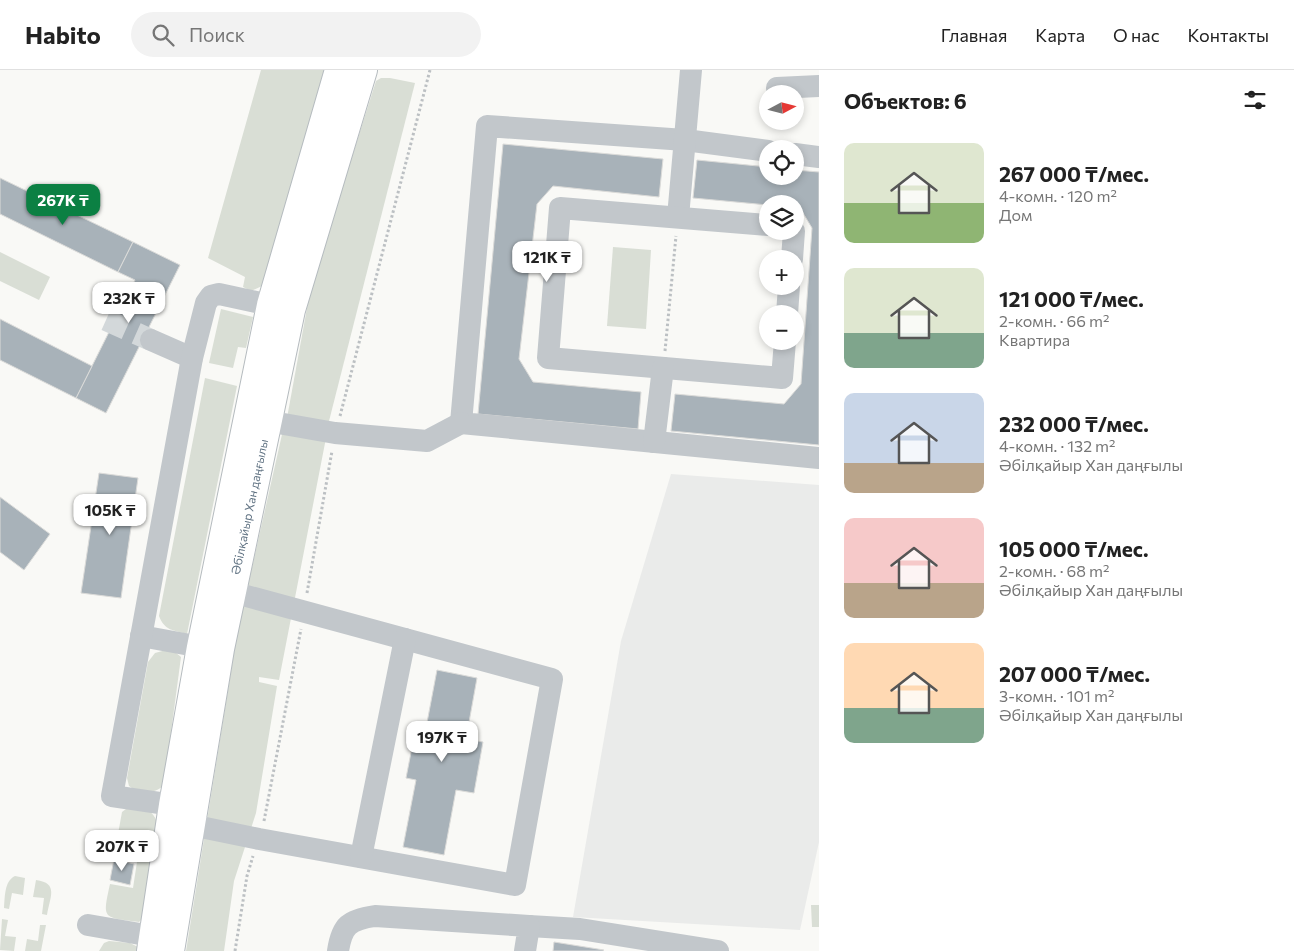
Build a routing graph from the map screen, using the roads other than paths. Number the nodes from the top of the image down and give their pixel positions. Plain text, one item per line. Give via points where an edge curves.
1 (339, 70) edge
2 (363, 70) edge
3 (692, 70) edge
4 (819, 86) edge
5 (804, 87) edge
6 (685, 140) junction
7 (759, 150) edge
8 (804, 156) edge
9 (819, 158) edge
10 (678, 218) junction
11 (759, 224) edge
12 (281, 308) junction
13 (150, 340) tunnel mouth
14 (784, 350) edge
15 (192, 358) junction
16 (663, 368) junction
17 (278, 423) dead end
18 (461, 423) junction
19 (654, 442) junction
20 (819, 458) edge
21 (232, 592) junction
22 (141, 636) junction
23 (405, 639) junction
24 (201, 647) junction
25 (182, 815) junction
26 (361, 857) junction
27 (88, 925) dead end
28 (529, 926) junction
29 (162, 944) edge
30 (627, 944) edge
31 (338, 951) edge
32 (524, 951) edge
33 (718, 951) edge

1 - 12 main road, Әбілқайыр Хан даңғылы
2 - 12 main road, Әбілқайыр Хан даңғылы
3 - 6 lane
4 - 5 lane
6 - 7 lane
6 - 10 lane
6 - 18 lane via 487,126
8 - 9 lane
10 - 11 lane
10 - 16 lane via 560,208 548,358
12 - 15 lane via 219,294 211,296 206,303
12 - 21 main road, Әбілқайыр Хан даңғылы
12 - 24 main road, Әбілқайыр Хан даңғылы
13 - 15 lane
14 - 16 lane via 782,378
15 - 22 lane
16 - 19 lane
17 - 18 lane via 335,433 428,441
18 - 19 lane
19 - 20 lane
21 - 23 lane
21 - 25 main road, Әбілқайыр Хан даңғылы
22 - 24 lane
22 - 25 lane via 112,796
23 - 26 lane
23 - 26 lane via 552,679 515,885
24 - 25 main road, Әбілқайыр Хан даңғылы
25 - 26 lane via 258,839
25 - 29 main road, Әбілқайыр Хан даңғылы
27 - 29 lane
28 - 30 lane via 580,929
28 - 31 lane via 375,916 357,919 345,927
28 - 32 lane
30 - 33 lane

